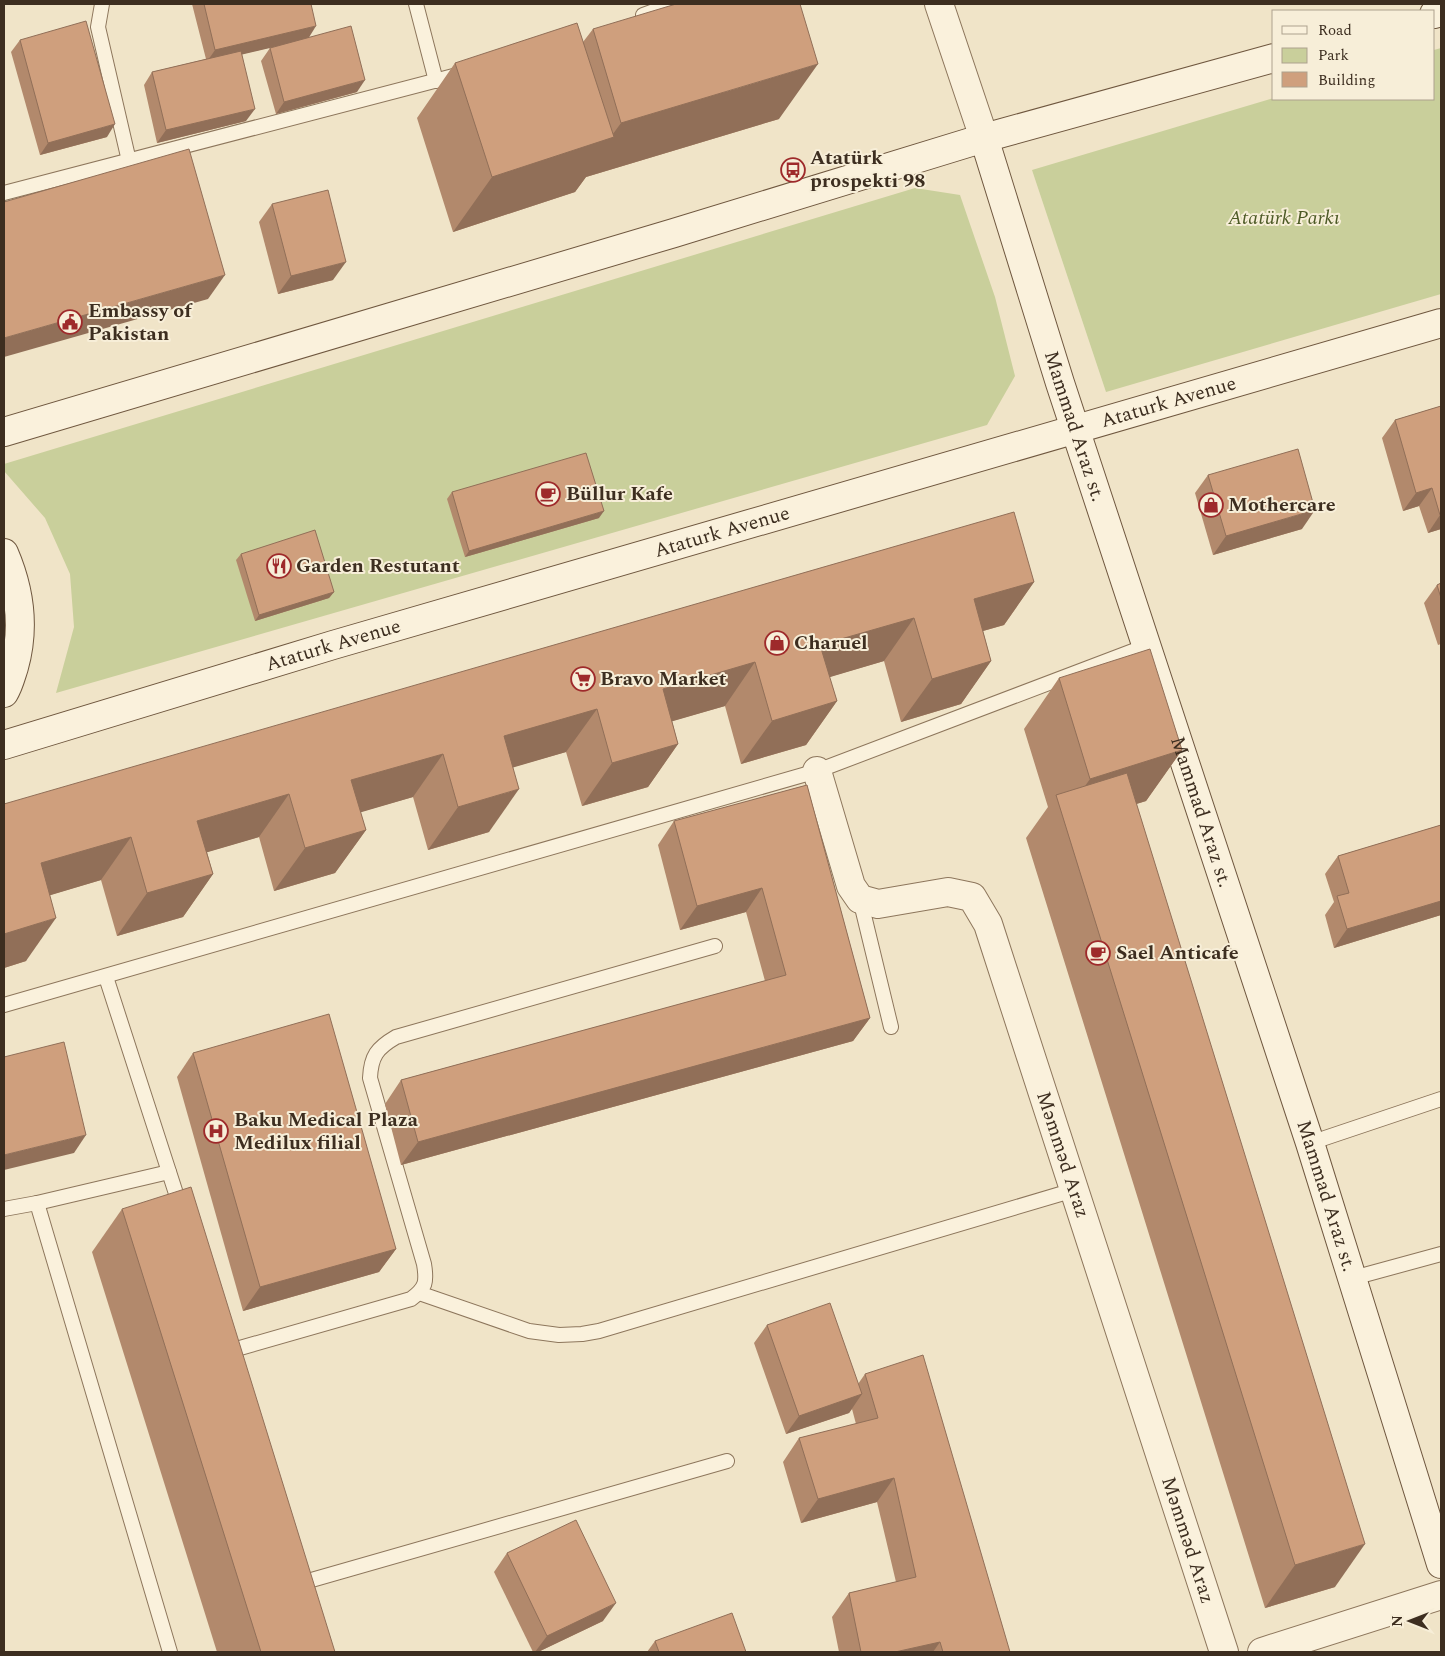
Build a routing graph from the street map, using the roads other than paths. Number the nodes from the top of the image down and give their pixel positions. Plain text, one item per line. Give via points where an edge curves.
1 (102, 4) edge
2 (416, 4) edge
3 (673, 4) edge
4 (939, 4) edge
5 (627, 21) edge
6 (1272, 59) edge
7 (472, 71) edge
8 (436, 82) junction
9 (984, 138) junction
10 (129, 161) junction
11 (4, 193) edge
12 (1441, 323) edge
13 (1075, 429) junction
14 (4, 432) edge
15 (4, 553) edge
16 (1146, 646) junction
17 (4, 693) edge
18 (4, 744) edge
19 (817, 771) junction
20 (860, 899) junction
21 (715, 946) dead end
22 (106, 977) junction
23 (4, 1005) edge
24 (891, 1027) dead end
25 (1441, 1099) edge
26 (1310, 1143) junction
27 (169, 1172) junction
28 (1074, 1190) junction
29 (37, 1203) junction
30 (4, 1209) edge
31 (184, 1219) edge
32 (1441, 1254) edge
33 (1353, 1278) junction
34 (419, 1293) junction
35 (226, 1351) edge
36 (728, 1460) dead end
37 (1441, 1564) edge
38 (301, 1583) edge
39 (1441, 1595) edge
40 (170, 1652) edge
41 (1224, 1652) edge
42 (1262, 1652) edge

1 - 10 lane via 98,27
2 - 8 lane
3 - 5 lane
4 - 9 main road, Mammad Araz st.
6 - 9 main road
7 - 8 lane
8 - 10 lane
9 - 13 main road, Mammad Araz st.
9 - 14 main road
10 - 11 lane
12 - 13 main road, Ataturk Avenue
13 - 16 main road, Mammad Araz st.
13 - 18 main road, Ataturk Avenue
15 - 17 main road via 20,606 20,647
16 - 19 lane
16 - 26 main road, Mammad Araz st.
19 - 20 main road via 851,886
19 - 22 lane
20 - 24 lane
20 - 28 main road, Məmməd Araz via 878,904 948,892 972,897 988,924
21 - 34 lane via 396,1037 376,1052 371,1062 370,1078 424,1264 425,1286
22 - 23 lane
22 - 27 lane
25 - 26 lane
26 - 33 main road, Mammad Araz st.
27 - 29 lane
27 - 31 lane
28 - 34 lane via 599,1332 559,1335 529,1331
28 - 41 main road, Məmməd Araz
29 - 30 lane
29 - 40 lane
32 - 33 lane
33 - 37 main road, Mammad Araz st.
34 - 35 lane
36 - 38 lane
39 - 42 main road

